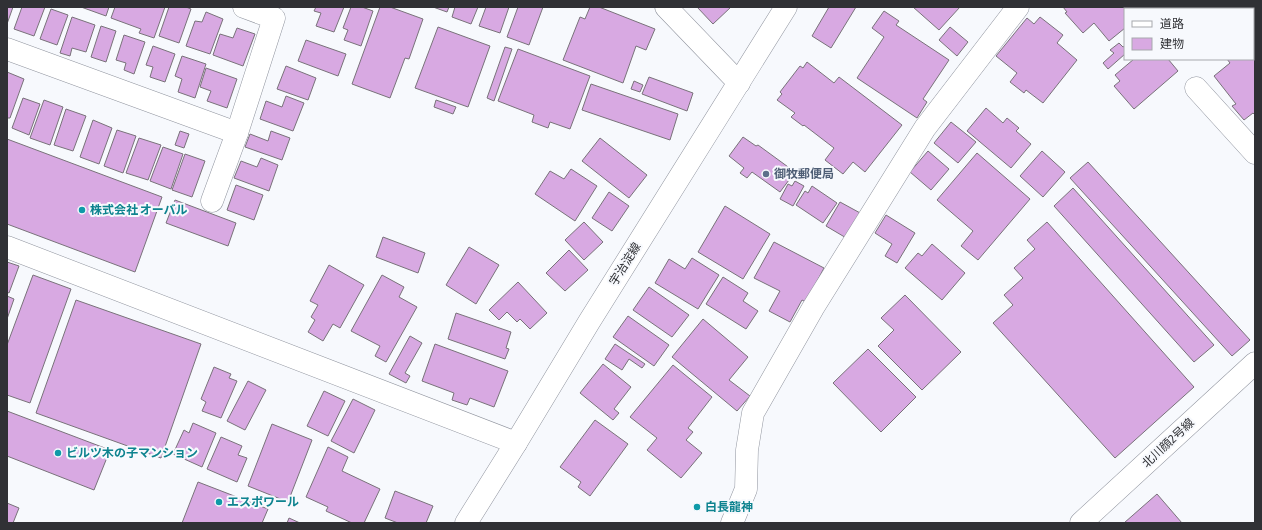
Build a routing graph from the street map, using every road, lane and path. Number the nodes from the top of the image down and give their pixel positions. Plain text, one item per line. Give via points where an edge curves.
1 (244, 7) edge
2 (666, 7) edge
3 (786, 7) edge
4 (1018, 7) edge
5 (7, 49) edge
6 (739, 83) junction
7 (1196, 88) dead end
8 (237, 133) junction
9 (1255, 153) edge
10 (212, 201) dead end
11 (7, 246) edge
12 (1255, 363) edge
13 (516, 443) junction
14 (466, 523) edge
15 (732, 523) edge
16 (1081, 523) edge

1 - 8 street via 274,18
2 - 6 street
3 - 6 street, 宇治淀線
4 - 15 street via 925,128 813,308 753,413 747,450 746,489
5 - 8 street
6 - 13 street, 宇治淀線
7 - 9 street
8 - 10 street
11 - 13 street
12 - 16 street, 北川顔2号線
13 - 14 street, 宇治淀線

